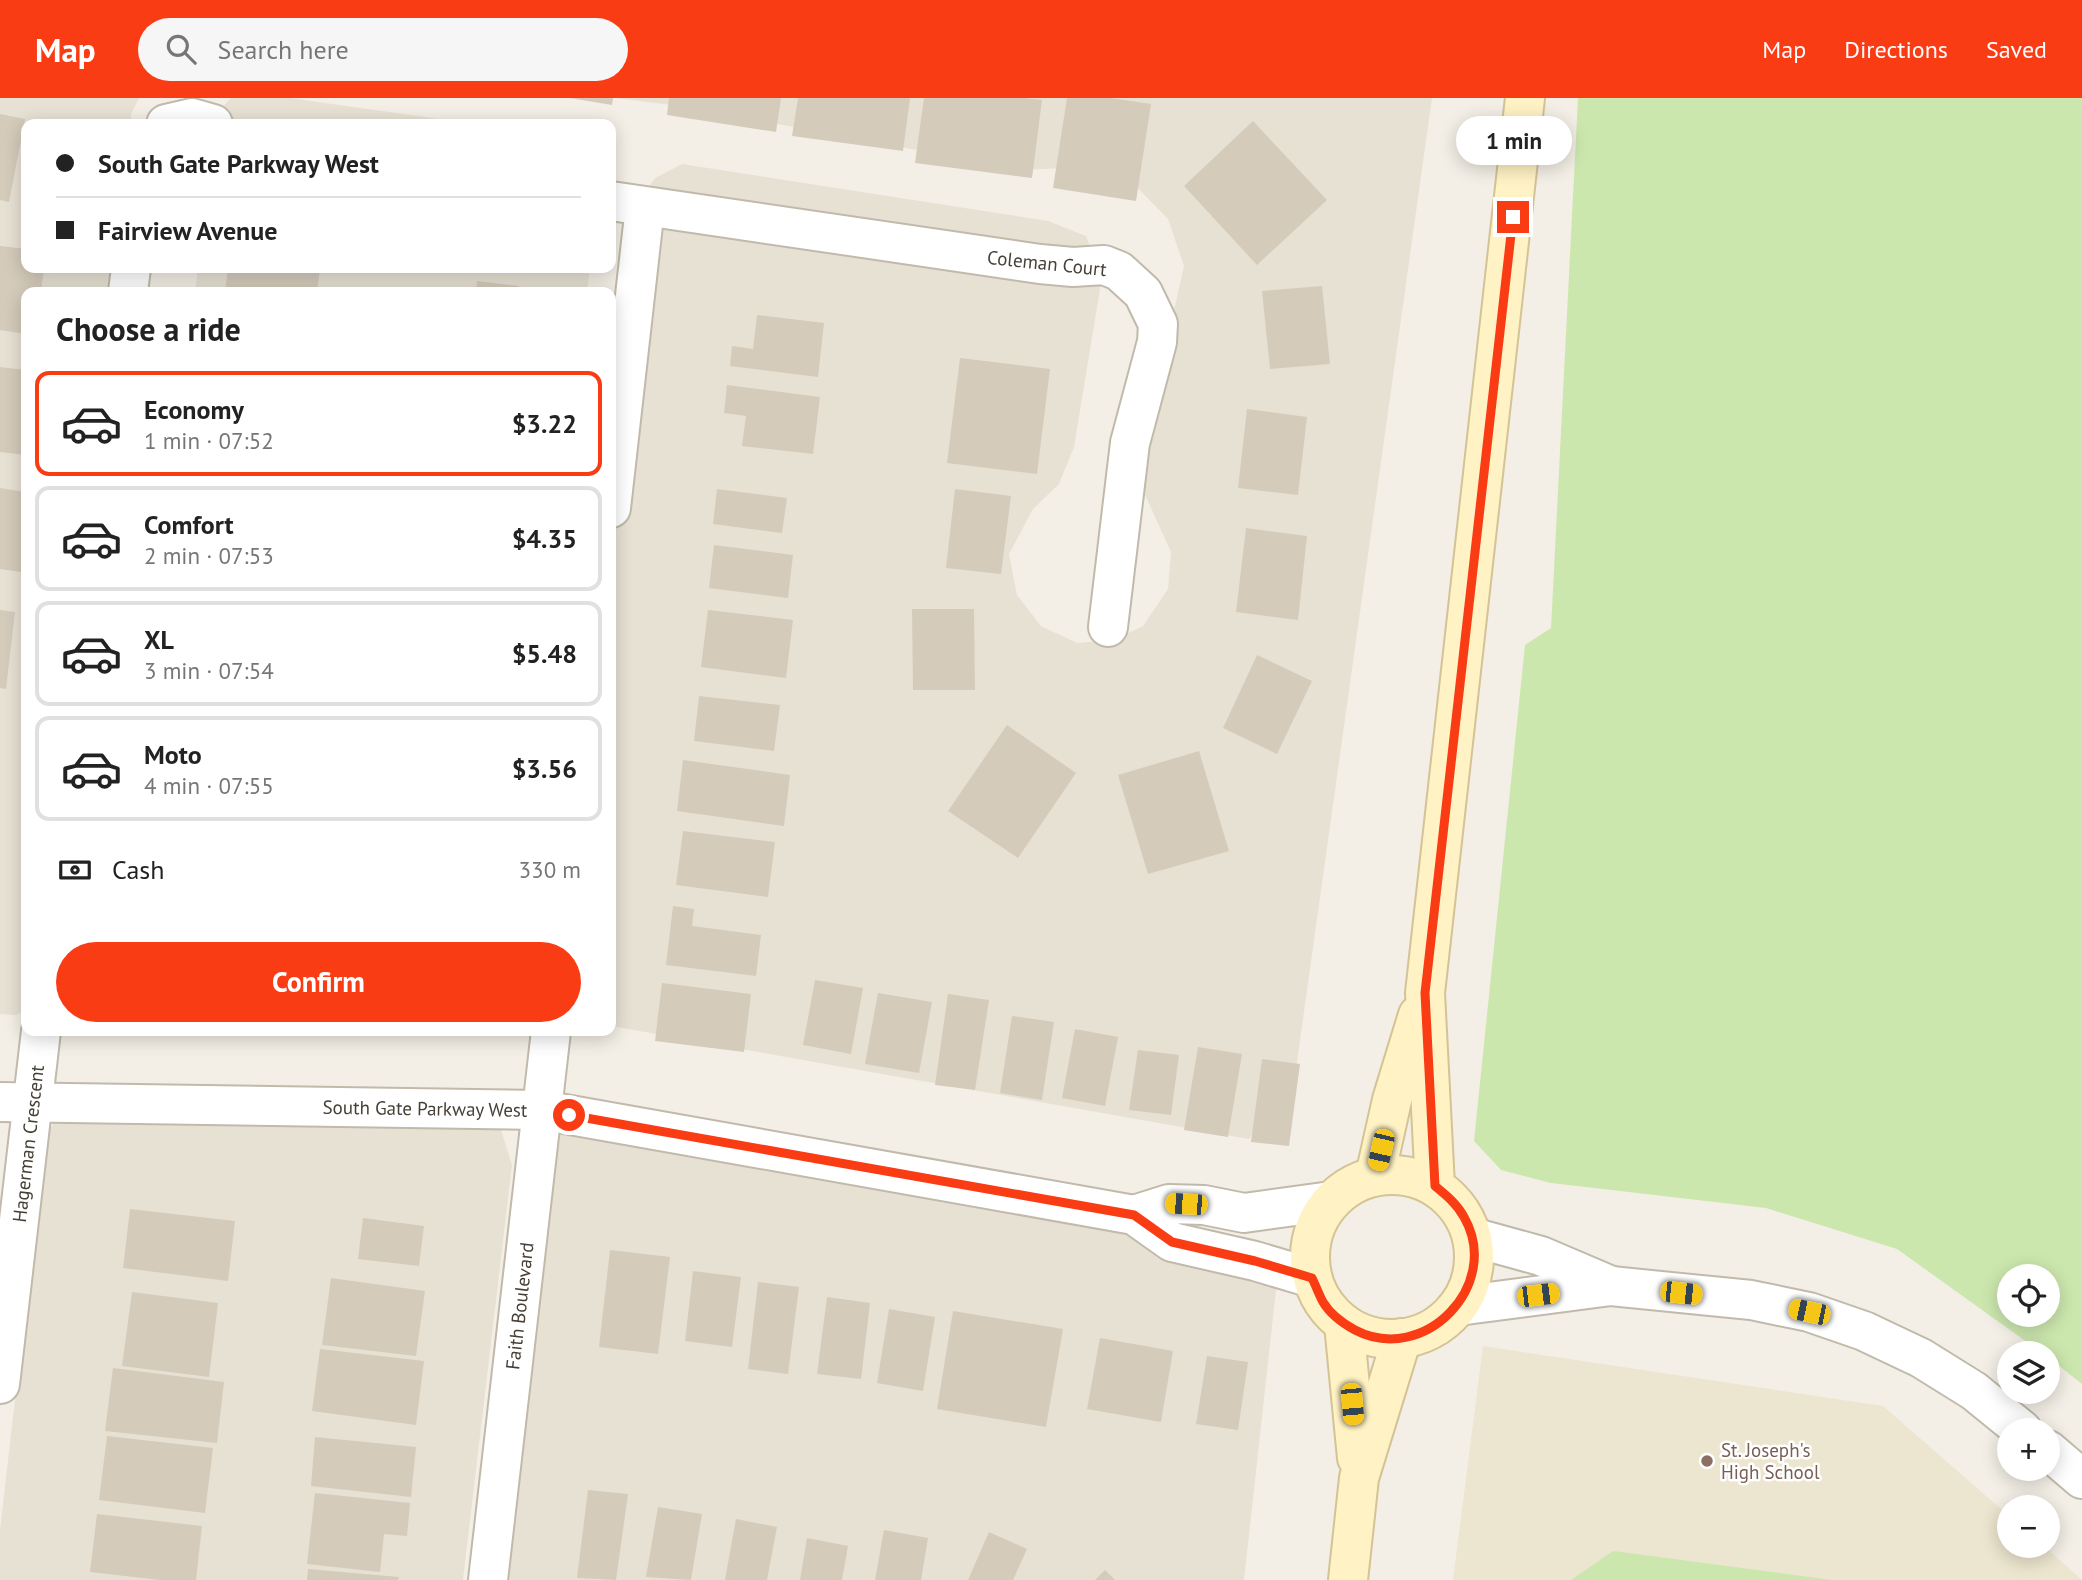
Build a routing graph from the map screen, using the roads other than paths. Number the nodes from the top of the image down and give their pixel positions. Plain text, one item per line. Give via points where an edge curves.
1 (1525, 98) edge
2 (628, 204) edge
3 (616, 419) edge
4 (1108, 627) dead end
5 (1425, 993) junction
6 (39, 1036) edge
7 (550, 1036) edge
8 (16, 1103) edge
9 (542, 1110) junction
10 (1375, 1176) junction
11 (1435, 1186) junction
12 (1331, 1201) junction
13 (1134, 1215) junction
14 (1472, 1237) junction
15 (1312, 1278) junction
16 (1611, 1286) junction
17 (1458, 1306) junction
18 (1344, 1324) junction
19 (1402, 1339) junction
20 (0, 1384) edge
21 (2007, 1418) edge
22 (2060, 1460) edge
23 (1359, 1478) junction
24 (2082, 1479) edge
25 (488, 1580) edge
26 (1348, 1580) edge

1 - 5 main road
2 - 3 street
2 - 4 street, Coleman Court via 1040,264 1104,265 1131,281 1151,307 1158,324 1157,342 1130,443
5 - 10 main road via 1392,1100
5 - 11 main road
6 - 8 street, Hagerman Crescent
7 - 9 street, Faith Boulevard
8 - 9 street, South Gate Parkway West
8 - 20 street, Hagerman Crescent
9 - 13 street, South Gate Parkway West
9 - 25 street, Faith Boulevard
10 - 11 main road via 1395,1174
10 - 12 main road via 1351,1185
11 - 14 main road via 1465,1217
12 - 13 street, South Gate Parkway West via 1244,1213 1169,1203
12 - 15 main road via 1316,1224 1310,1250
13 - 15 street, South Gate Parkway West via 1172,1242
14 - 16 street via 1541,1256
14 - 17 main road via 1475,1261
15 - 18 main road via 1324,1304
16 - 17 street
16 - 21 street via 1751,1300 1809,1312 1864,1331 1920,1358
17 - 19 main road via 1443,1321
18 - 19 main road via 1363,1334
18 - 23 main road
19 - 23 main road
22 - 24 street
23 - 26 main road

